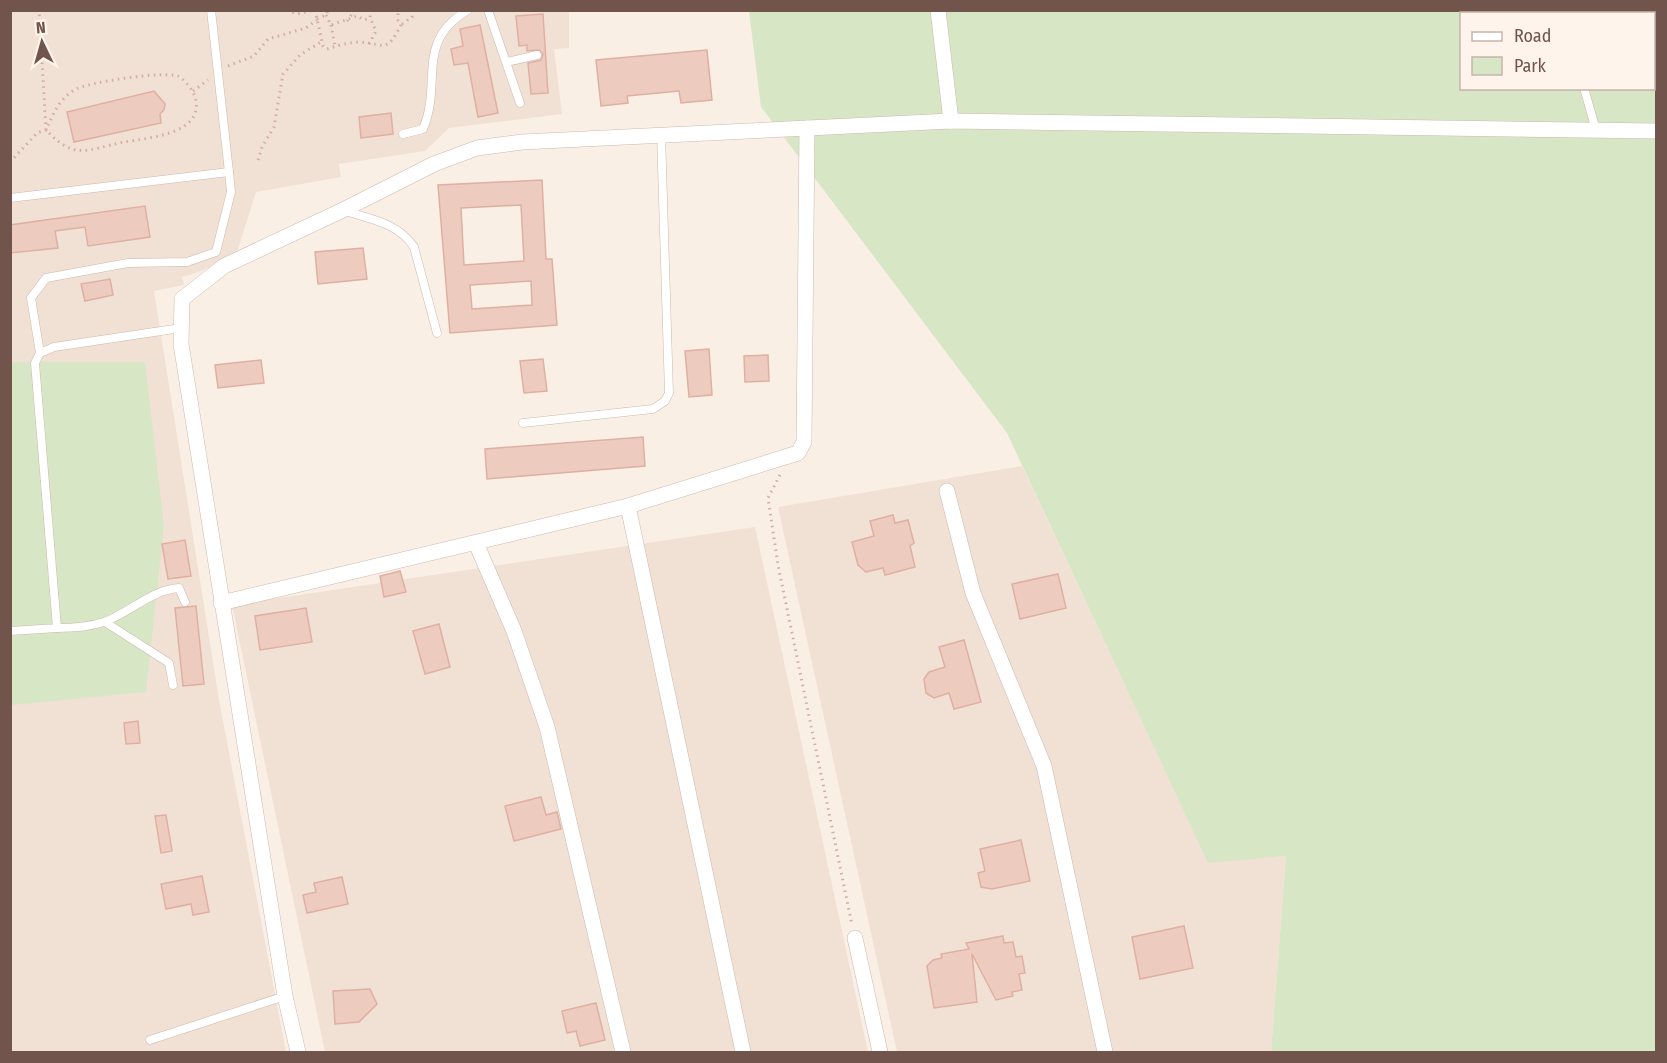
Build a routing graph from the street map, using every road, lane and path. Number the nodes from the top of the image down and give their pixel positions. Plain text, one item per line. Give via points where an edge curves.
1 (39, 10) edge
2 (211, 10) edge
3 (287, 10) edge
4 (314, 10) edge
5 (328, 10) edge
6 (355, 10) edge
7 (371, 10) edge
8 (398, 10) edge
9 (412, 10) edge
10 (468, 10) edge
11 (488, 10) edge
12 (938, 10) edge
13 (326, 15) junction
14 (370, 18) junction
15 (317, 19) junction
16 (346, 22) junction
17 (331, 25) junction
18 (401, 25) junction
19 (322, 42) junction
20 (368, 44) junction
21 (335, 46) junction
22 (537, 55) dead end
23 (507, 62) junction
24 (217, 73) junction
25 (1585, 90) edge
26 (193, 91) junction
27 (520, 103) dead end
28 (951, 121) junction
29 (807, 128) junction
30 (46, 130) junction
31 (1596, 130) junction
32 (1656, 131) edge
33 (403, 134) dead end
34 (661, 134) junction
35 (258, 160) dead end
36 (10, 162) edge
37 (229, 172) junction
38 (10, 198) edge
39 (343, 210) junction
40 (181, 328) junction
41 (437, 333) dead end
42 (40, 353) junction
43 (523, 423) dead end
44 (789, 457) junction
45 (947, 491) dead end
46 (628, 506) junction
47 (476, 543) junction
48 (185, 602) dead end
49 (221, 603) junction
50 (105, 622) junction
51 (57, 628) junction
52 (10, 631) edge
53 (173, 685) dead end
54 (855, 938) joint
55 (285, 996) junction
56 (150, 1040) dead end
57 (298, 1053) edge
58 (623, 1053) edge
59 (743, 1053) edge
60 (880, 1053) edge
61 (1104, 1053) edge

1 - 30 path
2 - 24 lane
3 - 4 path via 297,14
4 - 15 path
5 - 13 path
6 - 16 path
7 - 14 path
8 - 18 path
9 - 18 path via 412,16
10 - 33 lane via 449,22 434,51 429,114 423,129
11 - 23 lane
12 - 28 street
13 - 15 path
13 - 17 path
14 - 16 path via 357,16
14 - 20 path via 376,31
15 - 19 path
15 - 24 path via 306,28 268,39 254,56
16 - 17 path
17 - 21 path
18 - 20 path via 388,43 380,47
19 - 21 path via 327,49
19 - 35 path via 300,55 283,74 274,127
20 - 21 path
22 - 23 lane
23 - 27 lane
24 - 26 path
24 - 37 lane
25 - 31 lane
26 - 30 path via 178,76 152,74 76,88 58,104
26 - 30 path via 197,104 191,121 176,132 80,152 63,148
28 - 29 street
28 - 31 street
29 - 34 street
29 - 44 street via 804,442 798,453
30 - 36 path via 37,133
31 - 32 street
34 - 39 street via 477,148 434,164
34 - 43 lane via 669,393 652,409
37 - 38 lane
37 - 42 lane via 231,192 216,252 187,262 128,263 46,278 31,298
39 - 40 street via 224,266 182,299
39 - 41 lane via 396,227 408,238 414,247
40 - 42 lane via 54,347
40 - 49 street
42 - 51 lane via 35,363
44 - 46 street
44 - 54 path via 768,498 778,565
45 - 61 street via 973,593 1044,766
46 - 47 street
46 - 59 street
47 - 49 street
47 - 58 street via 514,631 547,727
48 - 50 lane via 179,588 165,589
49 - 55 street
50 - 51 lane
50 - 53 lane via 169,663
51 - 52 lane
54 - 60 street
55 - 56 lane
55 - 57 street

